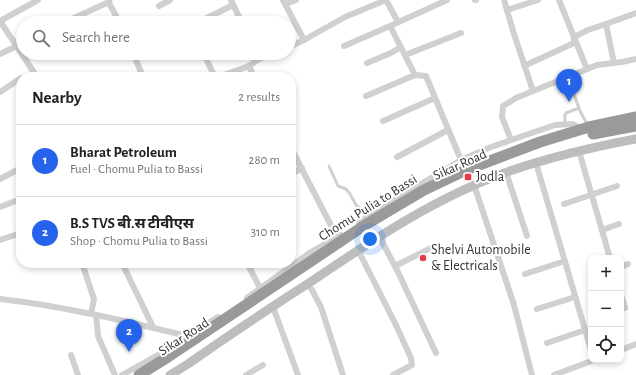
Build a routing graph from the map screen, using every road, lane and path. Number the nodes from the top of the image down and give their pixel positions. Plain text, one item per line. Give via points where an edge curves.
1 (38, 0) edge
2 (170, 0) edge
3 (296, 0) edge
4 (386, 0) edge
5 (447, 0) edge
6 (504, 0) edge
7 (538, 0) edge
8 (559, 0) edge
9 (109, 1) edge
10 (284, 2) edge
11 (232, 3) edge
12 (159, 6) dead end
13 (507, 10) junction
14 (636, 13) edge
15 (78, 16) edge
16 (116, 16) edge
17 (209, 16) edge
18 (238, 16) edge
19 (291, 16) edge
20 (0, 21) edge
21 (398, 22) junction
22 (606, 24) junction
23 (296, 25) edge
24 (390, 26) junction
25 (461, 33) dead end
26 (574, 37) junction
27 (304, 40) junction
28 (296, 44) edge
29 (16, 45) edge
30 (16, 46) edge
31 (344, 46) dead end
32 (401, 47) junction
33 (0, 54) edge
34 (405, 56) junction
35 (636, 59) edge
36 (26, 60) edge
37 (136, 60) edge
38 (206, 60) edge
39 (259, 60) edge
40 (614, 63) junction
41 (367, 64) dead end
42 (249, 66) junction
43 (524, 66) junction
44 (587, 69) junction
45 (32, 70) joint
46 (29, 72) edge
47 (141, 72) edge
48 (212, 72) edge
49 (232, 72) edge
50 (252, 72) edge
51 (415, 75) junction
52 (16, 81) edge
53 (571, 86) dead end
54 (534, 91) junction
55 (0, 92) edge
56 (366, 96) dead end
57 (435, 98) junction
58 (579, 108) junction
59 (636, 112) edge
60 (636, 117) edge
61 (383, 121) dead end
62 (605, 124) junction
63 (636, 126) edge
64 (586, 128) junction
65 (566, 129) junction
66 (448, 130) junction
67 (636, 139) edge
68 (511, 140) junction
69 (579, 151) junction
70 (296, 157) edge
71 (398, 157) dead end
72 (461, 160) junction
73 (536, 163) junction
74 (329, 166) dead end
75 (302, 168) junction
76 (16, 171) edge
77 (296, 171) edge
78 (506, 172) junction
79 (0, 179) edge
80 (474, 186) junction
81 (617, 186) dead end
82 (592, 195) junction
83 (16, 201) edge
84 (564, 204) dead end
85 (0, 207) edge
86 (366, 218) junction
87 (620, 224) dead end
88 (602, 230) junction
89 (16, 235) edge
90 (379, 236) junction
91 (527, 236) dead end
92 (337, 237) junction
93 (0, 240) edge
94 (432, 247) dead end
95 (358, 250) junction
96 (609, 255) edge
97 (565, 261) junction
98 (296, 263) edge
99 (628, 264) dead end
100 (395, 266) junction
101 (624, 266) edge
102 (84, 268) edge
103 (124, 268) edge
104 (250, 268) edge
105 (288, 268) edge
106 (525, 274) dead end
107 (307, 284) junction
108 (260, 288) junction
109 (575, 297) junction
110 (0, 299) edge
111 (624, 305) edge
112 (273, 307) junction
113 (625, 308) dead end
114 (536, 309) dead end
115 (94, 314) junction
116 (153, 328) junction
117 (585, 330) junction
118 (187, 336) junction
119 (588, 340) edge
120 (547, 342) dead end
121 (636, 344) edge
122 (624, 349) edge
123 (436, 353) dead end
124 (71, 355) dead end
125 (588, 362) edge
126 (263, 365) dead end
127 (78, 375) edge
128 (115, 375) edge
129 (122, 375) edge
130 (139, 375) edge
131 (154, 375) edge
132 (170, 375) edge
133 (246, 375) edge
134 (298, 375) edge
135 (343, 375) edge
136 (393, 375) edge
137 (532, 375) edge
138 (554, 375) edge

1 - 20 street
2 - 12 street
3 - 10 street
4 - 21 street
4 - 27 street
5 - 21 street
6 - 13 street
7 - 13 street
8 - 26 street
9 - 15 street
9 - 16 street
10 - 19 street
11 - 17 street
11 - 18 street
13 - 43 street
14 - 22 street
20 - 29 street
21 - 24 street
22 - 26 street
22 - 40 street
23 - 27 street
24 - 31 street
24 - 32 street
25 - 34 street
26 - 43 street via 574,43
26 - 44 street
27 - 28 street
30 - 33 street
32 - 34 street
32 - 41 street
34 - 51 street
35 - 40 street
36 - 45 street
37 - 47 street
38 - 48 street
39 - 42 street
40 - 44 street
42 - 49 street
42 - 50 street
43 - 54 street
44 - 54 street
45 - 46 street
51 - 56 street
51 - 57 street via 426,76
52 - 55 street
53 - 58 lane
54 - 68 street via 503,106 502,117
57 - 61 street
57 - 66 street
58 - 64 lane
58 - 65 lane via 566,113
59 - 62 main road via 608,119
60 - 62 highway, Chomu Pulia to Bassi
62 - 64 highway, Chomu Pulia to Bassi
63 - 131 highway, Sikar Road via 596,133 501,163 426,197 360,237
64 - 65 highway, Chomu Pulia to Bassi
65 - 68 street via 555,125
65 - 130 highway, Chomu Pulia to Bassi via 424,190 365,225
66 - 71 street
66 - 72 street
67 - 69 main road
68 - 72 street
69 - 73 main road
69 - 82 street
70 - 75 street
72 - 86 street
73 - 78 main road
73 - 97 street
74 - 86 lane via 338,186 346,189
75 - 77 street
75 - 92 street
76 - 79 street
78 - 80 main road
78 - 91 street
80 - 90 main road via 424,210
80 - 137 street via 514,305
81 - 82 street
82 - 84 street
82 - 88 street
83 - 85 street
86 - 92 street
87 - 88 street
88 - 96 street
89 - 93 street
90 - 95 main road
90 - 100 street
92 - 98 street
94 - 100 street
95 - 107 main road
95 - 136 street via 411,358 412,365
97 - 106 street
97 - 109 street
99 - 101 street
100 - 123 street
102 - 115 street via 94,299
103 - 116 street
104 - 108 street
105 - 108 street
107 - 112 main road
107 - 135 street via 321,307
108 - 118 street via 235,307
109 - 114 street
109 - 117 street
110 - 115 street
111 - 113 street
112 - 132 main road
112 - 134 street
115 - 116 street
115 - 128 street via 98,336
116 - 118 street
117 - 119 street
117 - 120 street
118 - 129 street via 183,341
121 - 122 street
124 - 127 street
125 - 138 street
126 - 133 street

